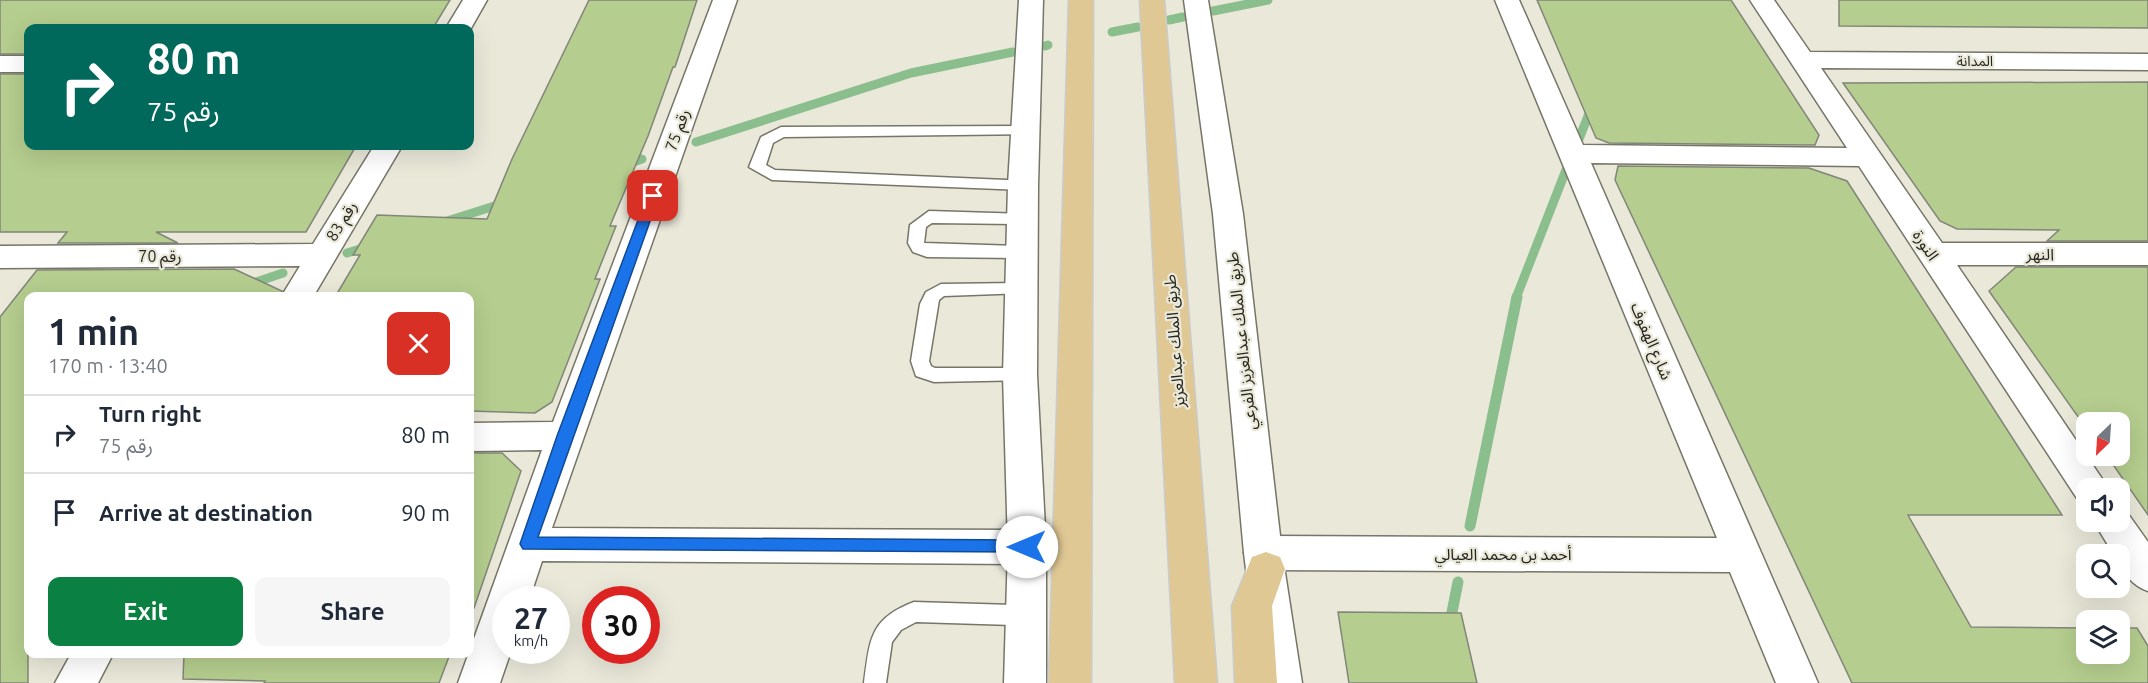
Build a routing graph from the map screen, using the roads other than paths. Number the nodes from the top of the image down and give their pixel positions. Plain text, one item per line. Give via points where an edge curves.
1 (475, 0) edge
2 (725, 0) edge
3 (1031, 0) edge
4 (1081, 0) edge
5 (1152, 0) edge
6 (1196, 0) edge
7 (1507, 0) edge
8 (1762, 0) edge
9 (460, 24) edge
10 (1803, 60) junction
11 (2148, 62) edge
12 (0, 64) edge
13 (24, 64) edge
14 (1025, 131) junction
15 (386, 150) edge
16 (1573, 154) junction
17 (1868, 157) junction
18 (1023, 185) junction
19 (1023, 218) junction
20 (1022, 252) junction
21 (1932, 254) junction
22 (2148, 254) edge
23 (320, 255) junction
24 (11, 257) edge
25 (0, 283) edge
26 (1021, 289) junction
27 (300, 292) edge
28 (1020, 375) junction
29 (565, 436) junction
30 (474, 437) edge
31 (2084, 478) edge
32 (2120, 532) edge
33 (528, 544) junction
34 (1027, 547) junction
35 (1743, 555) junction
36 (1264, 561) junction
37 (2148, 574) edge
38 (513, 586) edge
39 (1013, 615) junction
40 (492, 647) edge
41 (91, 658) edge
42 (76, 683) edge
43 (479, 683) edge
44 (875, 683) edge
45 (1010, 683) edge
46 (1025, 683) edge
47 (1070, 683) edge
48 (1196, 683) edge
49 (1256, 683) edge
50 (1281, 683) edge
51 (1797, 683) edge

1 - 9 street
2 - 29 street, رقم 75
3 - 14 street
4 - 47 main road
5 - 48 main road, طريق الملك عبدالعزيز
6 - 36 street, طريق الملك عبدالعزيز الفرعي via 1228,214
7 - 16 street, شارع الهفوف
8 - 10 street, النورة
10 - 11 street, المدانة
10 - 17 street, النورة
12 - 13 street
14 - 18 street
14 - 18 lane via 781,132 766,140 757,167 772,175
15 - 23 street, رقم 83
16 - 17 street
16 - 35 street, شارع الهفوف
17 - 21 street, النورة
18 - 19 street
19 - 20 street
19 - 20 lane via 929,217 918,225 916,243 927,251
20 - 26 street
21 - 22 street, النهر
21 - 31 street, النورة
23 - 24 street, رقم 70
23 - 27 street, رقم 83
24 - 25 street
26 - 28 street
26 - 28 lane via 941,290 932,296 920,361 923,371 934,375
28 - 34 street
29 - 30 street
29 - 33 street, رقم 75
32 - 37 street
33 - 34 street
33 - 38 street, رقم 75
34 - 39 street
34 - 46 street
35 - 36 street, أحمد بن محمد العيالي
35 - 51 street, شارع الهفوف
36 - 49 main road via 1252,606
36 - 50 street, طريق الملك عبدالعزيز الفرعي
39 - 44 lane via 914,612 893,623 881,638
39 - 45 street
40 - 43 street
41 - 42 street

